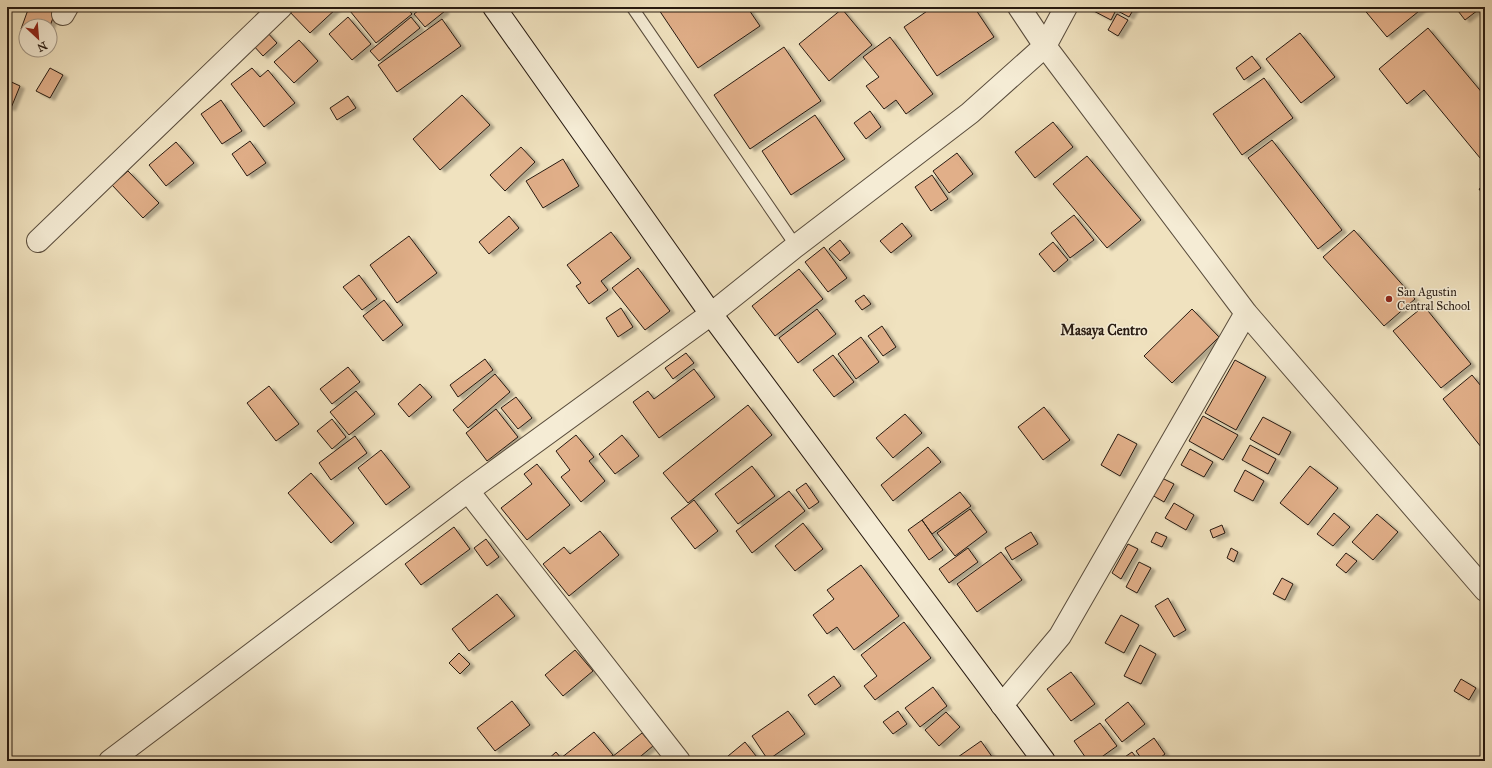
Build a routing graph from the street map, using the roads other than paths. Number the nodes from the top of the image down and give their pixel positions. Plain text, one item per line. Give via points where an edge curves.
1 (281, 7) edge
2 (494, 7) edge
3 (632, 7) edge
4 (1019, 7) edge
5 (1066, 7) edge
6 (1046, 46) junction
7 (38, 241) dead end
8 (796, 246) junction
9 (1246, 313) junction
10 (711, 314) junction
11 (468, 491) junction
12 (1485, 590) edge
13 (1002, 705) junction
14 (110, 761) edge
15 (679, 761) edge
16 (1044, 761) edge

1 - 7 street
2 - 10 street
3 - 8 lane
4 - 6 street
5 - 6 street
6 - 8 street via 970,113
6 - 9 street
8 - 10 street
9 - 12 street
9 - 13 street via 1060,636
10 - 11 street
10 - 13 street
11 - 14 street
11 - 15 street
13 - 16 street

